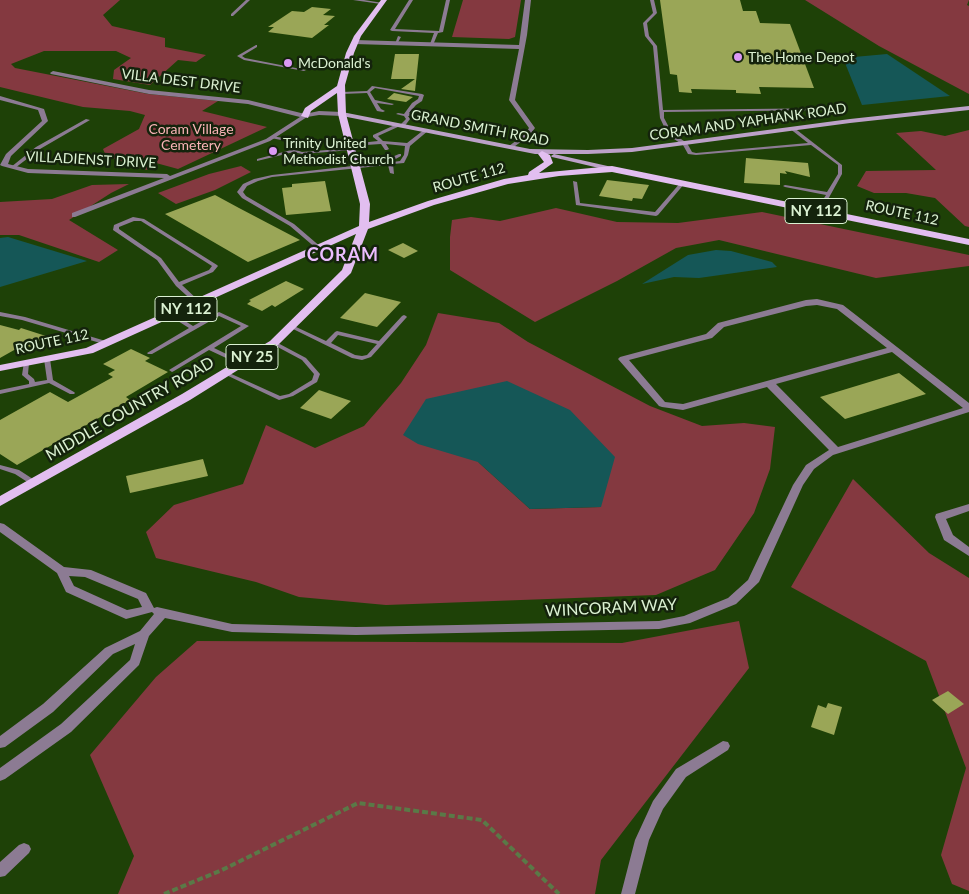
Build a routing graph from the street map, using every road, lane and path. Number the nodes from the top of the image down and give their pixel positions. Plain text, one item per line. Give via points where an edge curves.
1 (248, 0) edge
2 (354, 0) edge
3 (411, 0) edge
4 (448, 0) edge
5 (528, 0) edge
6 (652, 0) edge
7 (382, 2) edge
8 (232, 15) dead end
9 (434, 38) junction
10 (357, 39) junction
11 (523, 44) junction
12 (248, 60) junction
13 (304, 70) dead end
14 (53, 73) dead end
15 (341, 90) junction
16 (368, 92) junction
17 (1, 99) edge
18 (373, 101) junction
19 (420, 102) junction
20 (392, 104) dead end
21 (426, 105) dead end
22 (969, 108) edge
23 (835, 109) dead end
24 (385, 110) dead end
25 (662, 111) junction
26 (423, 112) dead end
27 (403, 113) junction
28 (342, 114) junction
29 (305, 116) junction
30 (88, 120) dead end
31 (401, 125) junction
32 (791, 128) junction
33 (427, 130) junction
34 (271, 138) junction
35 (685, 144) junction
36 (812, 144) junction
37 (384, 145) junction
38 (408, 145) junction
39 (351, 146) junction
40 (511, 147) junction
41 (396, 148) dead end
42 (377, 150) dead end
43 (294, 151) junction
44 (530, 151) junction
45 (542, 154) junction
46 (399, 155) dead end
47 (379, 157) dead end
48 (259, 160) dead end
49 (390, 160) junction
50 (13, 167) junction
51 (357, 168) junction
52 (612, 168) junction
53 (392, 174) dead end
54 (173, 176) junction
55 (523, 179) junction
56 (575, 182) dead end
57 (683, 183) junction
58 (785, 186) dead end
59 (829, 194) junction
60 (819, 211) junction
61 (75, 215) dead end
62 (364, 227) junction
63 (969, 242) edge
64 (319, 248) junction
65 (178, 285) junction
66 (198, 303) junction
67 (0, 314) edge
68 (172, 315) junction
69 (404, 317) dead end
70 (292, 327) junction
71 (193, 328) junction
72 (107, 343) junction
73 (274, 343) junction
74 (381, 343) junction
75 (327, 344) junction
76 (209, 348) junction
77 (894, 349) junction
78 (150, 353) dead end
79 (47, 359) junction
80 (26, 363) junction
81 (241, 364) junction
82 (0, 368) edge
83 (172, 370) dead end
84 (225, 373) junction
85 (50, 381) junction
86 (769, 383) junction
87 (32, 385) junction
88 (0, 392) edge
89 (72, 393) dead end
90 (969, 408) edge
91 (836, 450) junction
92 (0, 467) edge
93 (35, 483) junction
94 (0, 502) edge
95 (969, 507) edge
96 (0, 527) edge
97 (969, 552) edge
98 (62, 571) junction
99 (149, 609) junction
100 (162, 613) junction
101 (144, 634) junction
102 (0, 743) edge
103 (723, 746) dead end
104 (0, 775) edge
105 (24, 849) dead end
106 (0, 871) edge
107 (164, 894) edge
108 (559, 894) edge
109 (628, 894) edge

1 - 8 lane
2 - 7 lane
3 - 9 lane via 392,30
4 - 9 lane via 441,32
5 - 11 street
6 - 25 lane via 654,13 645,23 647,36 655,46
7 - 10 main road, MIDDLE COUNTRY ROAD / NY 25
9 - 10 street
9 - 11 street
10 - 15 main road, MIDDLE COUNTRY ROAD / NY 25
11 - 40 street via 512,100 532,128
12 - 12 lane via 239,56 254,47
12 - 13 lane
14 - 29 street, VILLA DEST DRIVE via 149,92 248,102
15 - 16 lane
15 - 28 main road, MIDDLE COUNTRY ROAD / NY 25
15 - 29 main road via 308,110
16 - 18 lane
16 - 19 lane via 374,87 422,95
17 - 50 street, VILLADIENST DRIVE via 41,109 45,121 8,155 4,165
18 - 20 lane
18 - 24 lane
19 - 21 lane
19 - 27 lane
22 - 32 main road, CORAM AND YAPHANK ROAD
23 - 25 lane
25 - 35 lane via 670,134
26 - 27 lane
27 - 31 lane via 408,119
28 - 29 street
28 - 31 main road, GRAND SMITH ROAD
28 - 39 main road, MIDDLE COUNTRY ROAD / NY 25
29 - 34 street
30 - 50 lane via 38,148
31 - 33 main road, GRAND SMITH ROAD
31 - 37 lane via 375,136
32 - 35 main road, CORAM AND YAPHANK ROAD
32 - 36 lane
33 - 38 lane
33 - 40 main road, GRAND SMITH ROAD
34 - 43 lane via 288,140
34 - 54 street
35 - 36 lane via 690,152 696,154
35 - 44 main road, CORAM AND YAPHANK ROAD via 588,152
36 - 59 lane via 840,165 840,174
37 - 38 lane
37 - 39 lane
37 - 41 lane
37 - 42 lane
38 - 49 lane via 402,162
39 - 43 lane via 302,153
39 - 51 main road, MIDDLE COUNTRY ROAD / NY 25
40 - 44 main road, GRAND SMITH ROAD
43 - 48 lane
44 - 45 main road, GRAND SMITH ROAD
45 - 52 main road, GRAND SMITH ROAD
45 - 55 main road via 549,162
46 - 49 lane
47 - 49 lane
49 - 51 lane
49 - 53 lane
50 - 54 street, VILLADIENST DRIVE
51 - 62 main road, MIDDLE COUNTRY ROAD / NY 25 via 365,204
51 - 64 lane via 272,176 256,180 240,192 292,225
52 - 55 main road, ROUTE 112 / NY 112
52 - 57 main road, ROUTE 112 / NY 112
54 - 61 street
55 - 62 main road, ROUTE 112 / NY 112 via 431,204
56 - 57 lane via 578,204 656,214
57 - 60 main road, ROUTE 112 / NY 112
58 - 59 lane
59 - 60 lane
60 - 63 main road, ROUTE 112 / NY 112
62 - 64 main road, ROUTE 112 / NY 112
62 - 70 main road, MIDDLE COUNTRY ROAD / NY 25 via 347,271
64 - 66 main road, ROUTE 112 / NY 112
65 - 65 lane via 159,259 116,230 116,226 142,220 215,266 211,271
65 - 66 lane
66 - 68 main road, ROUTE 112 / NY 112
67 - 72 lane
68 - 71 lane
68 - 72 main road, ROUTE 112 / NY 112
69 - 74 lane
70 - 73 main road, MIDDLE COUNTRY ROAD / NY 25
70 - 75 lane
71 - 76 lane via 219,314 246,326
71 - 78 lane
72 - 79 main road, ROUTE 112 / NY 112 via 89,351
73 - 81 main road, MIDDLE COUNTRY ROAD / NY 25
73 - 84 lane via 304,359 317,374 315,381 292,395 279,398
74 - 75 lane via 337,333
74 - 75 lane via 369,356 362,358
76 - 81 lane
76 - 83 lane
77 - 86 street
77 - 86 street via 840,307 818,302 721,325 710,336 623,359 662,404 683,407
77 - 90 street
79 - 80 main road, ROUTE 112 / NY 112
79 - 85 lane
80 - 82 main road, ROUTE 112 / NY 112
80 - 87 lane via 25,375 32,380
81 - 84 main road, MIDDLE COUNTRY ROAD / NY 25
84 - 93 main road, MIDDLE COUNTRY ROAD / NY 25
85 - 87 lane
85 - 89 lane
86 - 91 street
87 - 88 lane
90 - 91 street, WINCORAM WAY
91 - 100 street, WINCORAM WAY via 810,467 752,582 732,600 686,620 659,625 356,631 232,628
92 - 93 lane via 17,472
93 - 94 main road, MIDDLE COUNTRY ROAD / NY 25
95 - 97 street via 940,517 948,538
96 - 98 street
98 - 99 street via 87,573 142,596
98 - 99 street via 70,589 126,615
99 - 100 street, WINCORAM WAY
100 - 101 street
101 - 102 street via 108,651 48,708
101 - 104 street via 136,662 66,728
103 - 109 street via 681,772 658,805 642,840
105 - 106 street
107 - 108 path via 222,870 358,803 482,820

